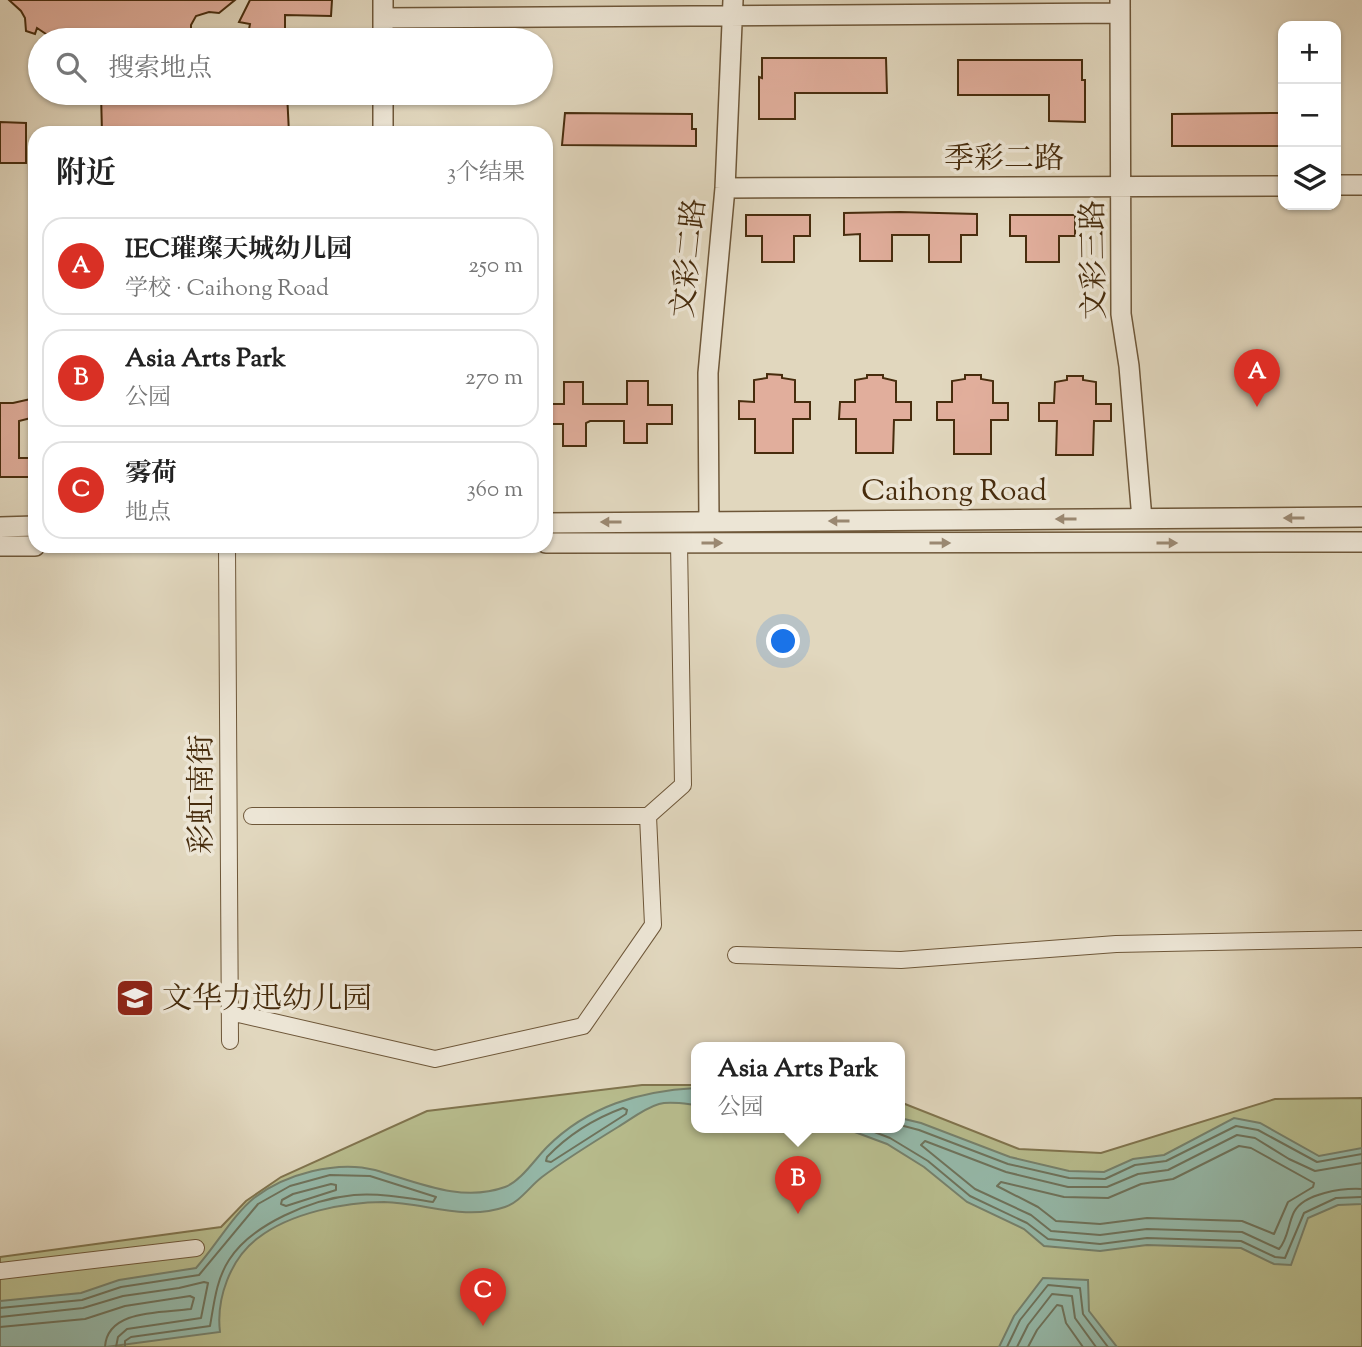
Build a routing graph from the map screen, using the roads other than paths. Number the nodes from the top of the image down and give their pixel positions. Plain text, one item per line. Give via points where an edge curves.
1 (1120, 6) edge
2 (733, 7) edge
3 (383, 9) edge
4 (383, 28) edge
5 (383, 105) edge
6 (383, 126) edge
7 (1341, 185) edge
8 (1362, 185) edge
9 (1278, 186) edge
10 (1122, 187) junction
11 (725, 188) junction
12 (1362, 517) edge
13 (1142, 519) junction
14 (709, 522) junction
15 (553, 523) edge
16 (28, 526) edge
17 (0, 527) edge
18 (1362, 542) edge
19 (553, 543) edge
20 (679, 543) junction
21 (0, 546) edge
22 (28, 546) edge
23 (227, 553) edge
24 (252, 816) dead end
25 (648, 816) junction
26 (1362, 939) edge
27 (736, 955) dead end
28 (230, 1012) junction
29 (230, 1041) dead end
30 (196, 1248) dead end
31 (0, 1271) edge

1 - 2 street
1 - 10 street, 文彩三路
2 - 3 street
2 - 11 street, 文彩二路
3 - 4 street
5 - 6 street
7 - 8 street
9 - 10 street, 季彩二路
10 - 11 street, 季彩二路
10 - 13 street, 文彩三路 via 1121,314
11 - 14 street, 文彩二路 via 708,373
12 -> 13 street, Caihong Road
13 -> 14 street, Caihong Road
14 -> 15 street, Caihong Road
16 - 17 street
20 -> 18 street, Caihong Road
19 - 20 street, Caihong Road
20 - 25 street via 682,785
21 - 22 street
23 - 28 street, 彩虹南街
24 - 25 street
25 - 28 street via 653,925 583,1026 435,1059
26 - 27 street via 1116,944 901,960
28 - 29 street, 彩虹南街
30 - 31 street

